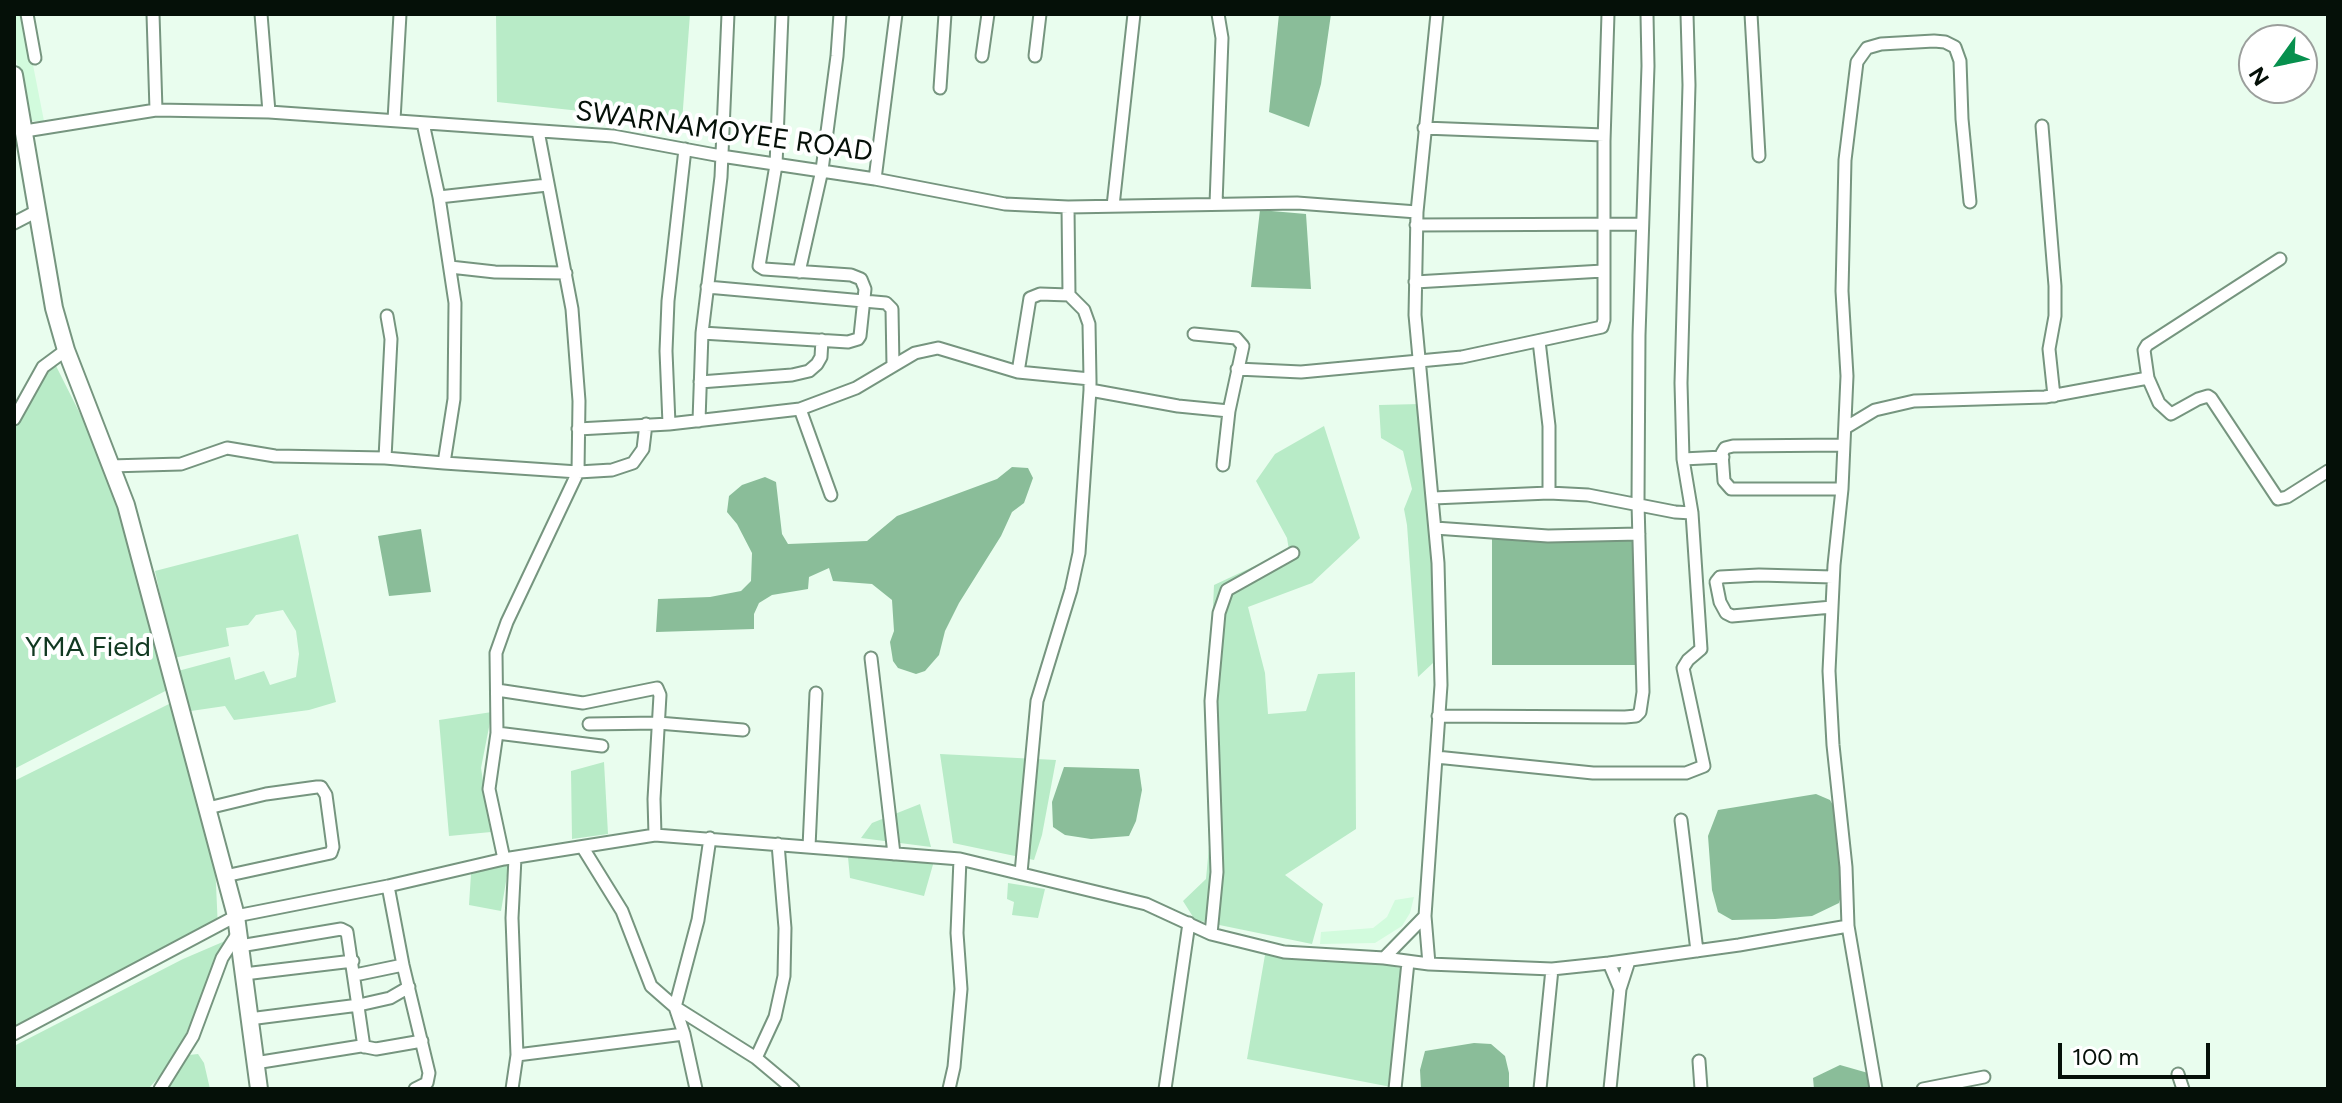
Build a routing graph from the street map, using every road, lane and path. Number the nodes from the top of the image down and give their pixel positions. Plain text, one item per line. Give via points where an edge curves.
1 (27, 14) edge
2 (153, 14) edge
3 (261, 14) edge
4 (400, 14) edge
5 (728, 14) edge
6 (782, 14) edge
7 (840, 14) edge
8 (896, 14) edge
9 (945, 14) edge
10 (988, 14) edge
11 (1040, 14) edge
12 (1134, 14) edge
13 (1218, 14) edge
14 (1437, 14) edge
15 (1608, 14) edge
16 (1647, 14) edge
17 (1687, 14) edge
18 (1751, 14) edge
19 (982, 56) dead end
20 (1035, 56) dead end
21 (35, 58) dead end
22 (14, 75) edge
23 (940, 88) dead end
24 (156, 110) junction
25 (269, 112) junction
26 (394, 120) junction
27 (423, 123) junction
28 (2042, 126) dead end
29 (1424, 128) junction
30 (25, 131) junction
31 (538, 131) junction
32 (1604, 135) junction
33 (685, 149) junction
34 (721, 156) junction
35 (1759, 156) dead end
36 (776, 165) junction
37 (822, 170) junction
38 (875, 179) junction
39 (547, 185) junction
40 (439, 197) junction
41 (1970, 202) dead end
42 (1216, 204) junction
43 (1113, 206) junction
44 (1068, 207) junction
45 (39, 210) junction
46 (1417, 212) junction
47 (14, 223) edge
48 (1603, 223) junction
49 (1642, 224) junction
50 (1416, 225) junction
51 (2280, 259) dead end
52 (450, 267) junction
53 (1603, 271) junction
54 (799, 272) junction
55 (566, 273) junction
56 (1415, 282) junction
57 (707, 287) junction
58 (1069, 295) junction
59 (864, 300) junction
60 (387, 316) dead end
61 (702, 333) junction
62 (1194, 334) dead end
63 (822, 340) junction
64 (1539, 341) junction
65 (66, 350) junction
66 (1419, 361) junction
67 (893, 366) junction
68 (1237, 369) junction
69 (1018, 372) junction
70 (2148, 378) junction
71 (700, 382) junction
72 (1090, 384) junction
73 (2054, 396) junction
74 (800, 409) junction
75 (1229, 411) junction
76 (14, 419) edge
77 (699, 421) junction
78 (646, 424) junction
79 (669, 424) junction
80 (1845, 428) junction
81 (578, 429) junction
82 (1844, 445) junction
83 (1723, 457) junction
84 (385, 458) junction
85 (1683, 459) junction
86 (444, 463) junction
87 (1223, 465) dead end
88 (110, 466) junction
89 (2328, 471) edge
90 (578, 472) junction
91 (1842, 489) junction
92 (1549, 493) junction
93 (831, 495) dead end
94 (1433, 498) junction
95 (1638, 503) junction
96 (1692, 513) junction
97 (1435, 528) junction
98 (1639, 534) junction
99 (1293, 553) dead end
100 (1833, 577) junction
101 (1832, 607) junction
102 (871, 658) dead end
103 (497, 690) junction
104 (816, 693) dead end
105 (1438, 716) junction
106 (658, 723) junction
107 (589, 724) dead end
108 (743, 730) dead end
109 (497, 733) junction
110 (602, 746) dead end
111 (1436, 757) junction
112 (208, 808) junction
113 (1681, 820) dead end
114 (655, 835) junction
115 (710, 838) junction
116 (778, 844) junction
117 (809, 847) junction
118 (583, 848) junction
119 (894, 854) junction
120 (510, 858) junction
121 (960, 859) junction
122 (1021, 873) junction
123 (225, 876) junction
124 (388, 886) junction
125 (1425, 916) junction
126 (1189, 923) junction
127 (1848, 926) junction
128 (238, 932) junction
129 (1211, 934) junction
130 (1697, 951) junction
131 (1384, 958) junction
132 (353, 961) junction
133 (1629, 961) junction
134 (1408, 962) junction
135 (1609, 963) junction
136 (1429, 964) junction
137 (403, 965) junction
138 (1552, 969) junction
139 (244, 974) junction
140 (355, 975) junction
141 (409, 987) junction
142 (1620, 989) junction
143 (359, 1005) junction
144 (675, 1007) junction
145 (249, 1019) junction
146 (14, 1034) edge
147 (684, 1034) junction
148 (422, 1041) junction
149 (364, 1047) junction
150 (517, 1055) junction
151 (756, 1058) junction
152 (1699, 1061) dead end
153 (255, 1063) junction
154 (2178, 1074) dead end
155 (1984, 1077) dead end
156 (429, 1079) junction
157 (160, 1089) edge
158 (259, 1089) edge
159 (415, 1089) edge
160 (437, 1089) edge
161 (512, 1089) edge
162 (696, 1089) edge
163 (793, 1089) edge
164 (949, 1089) edge
165 (1165, 1089) edge
166 (1395, 1089) edge
167 (1540, 1089) edge
168 (1610, 1089) edge
169 (1701, 1089) edge
170 (1876, 1089) edge
171 (1923, 1089) edge
172 (2183, 1089) edge

1 - 21 street
2 - 24 street
3 - 25 street
4 - 26 street
5 - 34 street
6 - 36 street
7 - 37 street
8 - 38 street
9 - 23 street
10 - 19 street
11 - 20 street
12 - 43 street
13 - 42 street via 1222,38
14 - 29 street
15 - 32 street
16 - 49 street
17 - 85 street
18 - 35 street
22 - 30 street
24 - 25 street, SWARNAMOYEE ROAD
24 - 30 street, SWARNAMOYEE ROAD
25 - 26 street, SWARNAMOYEE ROAD
26 - 27 street, SWARNAMOYEE ROAD
27 - 31 street, SWARNAMOYEE ROAD
27 - 40 street
28 - 73 street via 2055,286 2049,349
29 - 32 street
29 - 46 street
30 - 45 street
31 - 33 street, SWARNAMOYEE ROAD via 613,136
31 - 39 street
32 - 48 street
33 - 34 street, SWARNAMOYEE ROAD
33 - 79 street via 668,301
34 - 36 street, SWARNAMOYEE ROAD
34 - 57 street
36 - 37 street, SWARNAMOYEE ROAD
36 - 54 street via 759,266
37 - 38 street, SWARNAMOYEE ROAD
37 - 54 street
38 - 44 street, SWARNAMOYEE ROAD via 1005,204
39 - 40 street
39 - 55 street
40 - 52 street
41 - 80 street via 1955,47 1934,41 1867,48 1857,62 1845,160
42 - 43 street, SWARNAMOYEE ROAD
42 - 46 street, SWARNAMOYEE ROAD via 1297,203
43 - 44 street, SWARNAMOYEE ROAD
44 - 58 street
45 - 47 street
45 - 65 street
46 - 50 street
48 - 49 street
48 - 50 street
48 - 53 street
49 - 95 street
50 - 56 street
51 - 70 street via 2147,345
52 - 55 street
52 - 86 street via 456,332 454,399
53 - 56 street
53 - 64 street via 1602,327
54 - 59 street via 857,277 864,286
55 - 81 street
56 - 66 street
57 - 59 street
57 - 61 street
58 - 69 street via 1030,298
58 - 72 street via 1087,317
59 - 63 street via 858,339
59 - 67 street via 892,309
60 - 84 street via 391,339
61 - 63 street
61 - 71 street
62 - 68 street via 1239,340 1243,346
63 - 71 street via 821,357 809,371
64 - 66 street
64 - 92 street via 1549,426
65 - 76 street via 43,367
65 - 88 street
66 - 68 street via 1301,372
66 - 94 street
67 - 69 street via 938,348
67 - 74 street via 856,388
68 - 75 street
69 - 72 street
70 - 73 street
70 - 89 street via 2169,413 2211,398 2278,499
71 - 77 street
72 - 75 street via 1178,406
72 - 122 street via 1079,553 1037,701
73 - 80 street via 1914,401 1875,410
74 - 77 street
74 - 93 street
75 - 87 street
77 - 79 street
78 - 79 street
78 - 81 street
78 - 90 street via 643,449 633,463
80 - 82 street
81 - 90 street
82 - 83 street via 1733,446 1724,449
82 - 91 street
83 - 85 street
83 - 91 street via 1724,481 1731,489
84 - 86 street
84 - 88 street via 275,456 227,448 181,464
85 - 96 street
86 - 90 street
88 - 112 street via 126,505
90 - 103 street via 499,642
91 - 100 street
92 - 94 street
92 - 95 street
94 - 97 street
95 - 96 street
95 - 98 street
96 - 111 street via 1701,649 1683,668 1703,767 1686,773 1593,773
97 - 98 street via 1548,536
97 - 105 street
98 - 105 street via 1643,692 1637,715
99 - 129 street via 1227,590 1219,613 1211,701 1217,872
100 - 101 street
100 - 101 street via 1759,575 1720,577 1716,582 1720,602 1732,616
101 - 127 street via 1829,671
102 - 119 street
103 - 106 street via 583,703 657,688
103 - 109 street
104 - 117 street
105 - 111 street
106 - 107 street
106 - 108 street
106 - 114 street
109 - 110 street
109 - 120 street via 489,789
111 - 125 street
112 - 123 street
112 - 123 street via 317,787 326,795 331,853
113 - 130 street
114 - 115 street
114 - 118 street
115 - 116 street
115 - 144 street via 698,920
116 - 117 street
116 - 151 street via 784,976 775,1017
117 - 119 street
118 - 120 street
118 - 144 street via 622,911 651,986
119 - 121 street
120 - 124 street
120 - 150 street
121 - 122 street
121 - 164 street via 961,989
122 - 126 street via 1146,904
123 - 128 street
124 - 128 street
124 - 137 street
125 - 131 street
125 - 136 street
126 - 129 street
126 - 165 street
127 - 130 street
127 - 170 street
128 - 132 street via 341,929 349,934
128 - 139 street
128 - 146 street
128 - 157 street via 222,958 193,1036
129 - 131 street via 1284,952
130 - 133 street
131 - 134 street
132 - 139 street
132 - 140 street
133 - 135 street
133 - 142 street
134 - 136 street
134 - 166 street
135 - 138 street
135 - 142 street
136 - 138 street
137 - 140 street
137 - 141 street
138 - 167 street
139 - 145 street
140 - 143 street
141 - 143 street
141 - 148 street
142 - 168 street
143 - 145 street
143 - 149 street
144 - 147 street
144 - 151 street
145 - 153 street
147 - 150 street
147 - 162 street
148 - 149 street
148 - 156 street
149 - 153 street
150 - 161 street
151 - 163 street
152 - 169 street
153 - 158 street
154 - 172 street
155 - 171 street
156 - 159 street
156 - 160 street

